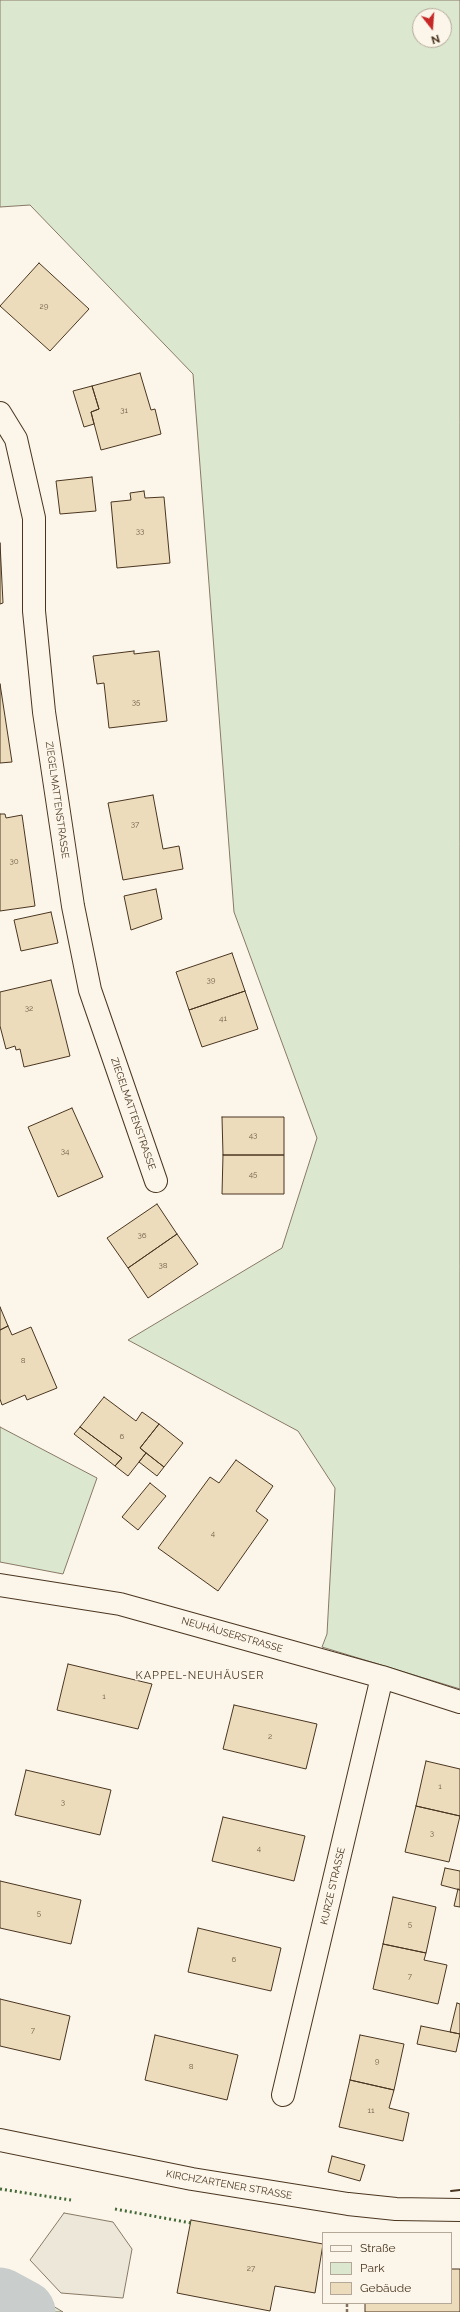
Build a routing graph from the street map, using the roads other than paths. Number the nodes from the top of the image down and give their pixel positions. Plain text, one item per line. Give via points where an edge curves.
1 (0, 413) edge
2 (156, 1182) dead end
3 (1, 1590) edge
4 (382, 1677) junction
5 (460, 1702) edge
6 (283, 2095) dead end
7 (0, 2140) edge
8 (460, 2210) edge

1 - 2 street, ZIEGELMATTENSTRASSE via 16,439 34,518 34,611 44,712 73,906 90,990
3 - 4 street, NEUHÄUSERSTRASSE via 120,1604
4 - 5 street, NEUHÄUSERSTRASSE
4 - 6 street, KURZE STRASSE
7 - 8 street, KIRCHZARTENER STRASSE via 275,2193 389,2208

